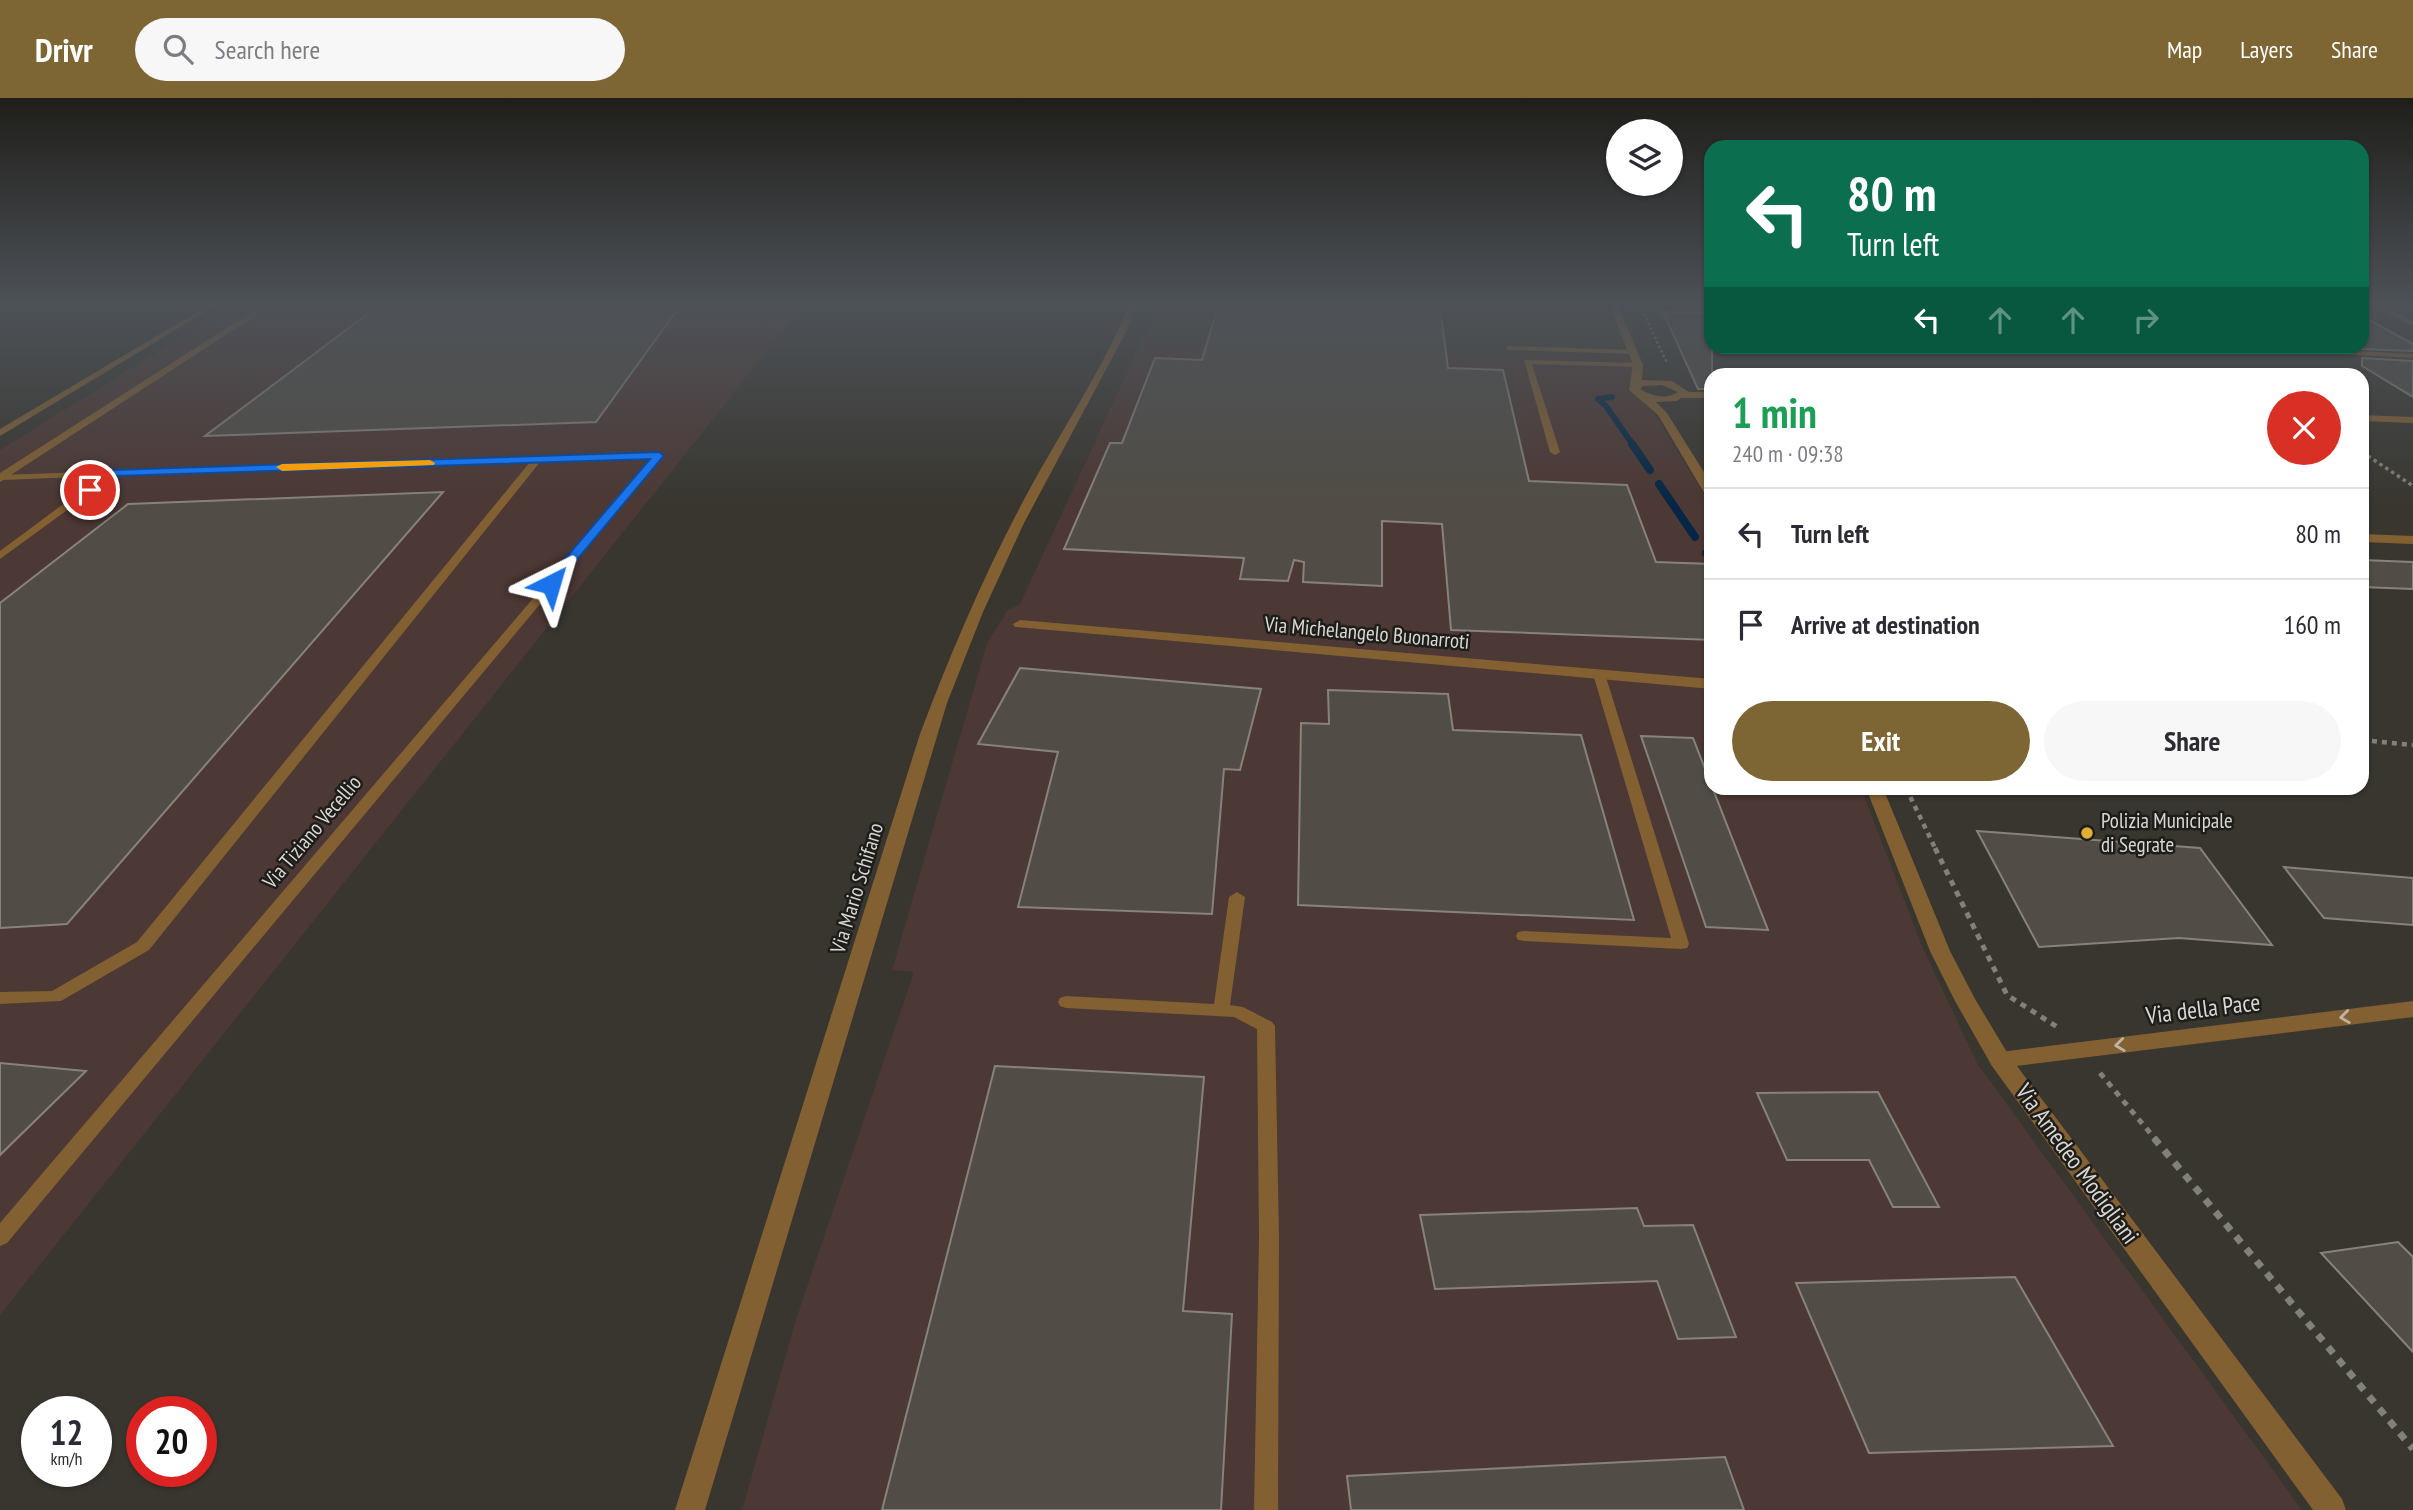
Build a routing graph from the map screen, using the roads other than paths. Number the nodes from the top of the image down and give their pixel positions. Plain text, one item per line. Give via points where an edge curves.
1 (102, 372) edge
2 (164, 372) edge
3 (1099, 372) edge
4 (1530, 372) edge
5 (1638, 372) edge
6 (1648, 372) edge
7 (1664, 383) junction
8 (1637, 384) junction
9 (1683, 392) junction
10 (1704, 395) edge
11 (1644, 396) junction
12 (1670, 399) junction
13 (1662, 413) junction
14 (2369, 418) edge
15 (2413, 420) edge
16 (0, 433) edge
17 (1555, 452) dead end
18 (537, 459) junction
19 (112, 473) junction
20 (1, 477) edge
21 (1704, 483) edge
22 (2369, 538) edge
23 (2413, 540) edge
24 (0, 556) edge
25 (1020, 624) dead end
26 (1600, 674) junction
27 (1704, 683) edge
28 (1877, 795) edge
29 (1237, 897) dead end
30 (1524, 936) dead end
31 (0, 998) edge
32 (1066, 1002) dead end
33 (2413, 1009) edge
34 (1221, 1010) junction
35 (2000, 1060) junction
36 (0, 1237) edge
37 (690, 1510) edge
38 (1266, 1510) edge
39 (2331, 1510) edge

1 - 16 lane
2 - 20 street
3 - 37 street, Via Mario Schifano via 1032,495 956,658 920,760
4 - 17 lane
5 - 8 street
6 - 7 street
7 - 8 street
7 - 9 street
8 - 11 street via 1634,390
9 - 10 street
9 - 12 street
11 - 12 street
11 - 13 street
12 - 13 street
13 - 21 street
14 - 15 street
18 - 19 lane
18 - 31 lane via 143,946 54,997
18 - 36 lane, Via Tiziano Vecellio via 659,456
19 - 20 lane
19 - 24 lane
22 - 23 street
25 - 26 street, Via Michelangelo Buonarroti
26 - 27 street, Via Michelangelo Buonarroti
26 - 30 lane via 1681,944
28 - 35 street, Via Amedeo Modigliani via 1940,951
29 - 34 lane
32 - 34 lane
33 -> 35 street, Via della Pace
34 - 38 lane via 1237,1011 1266,1026
35 - 39 street, Via Amedeo Modigliani

